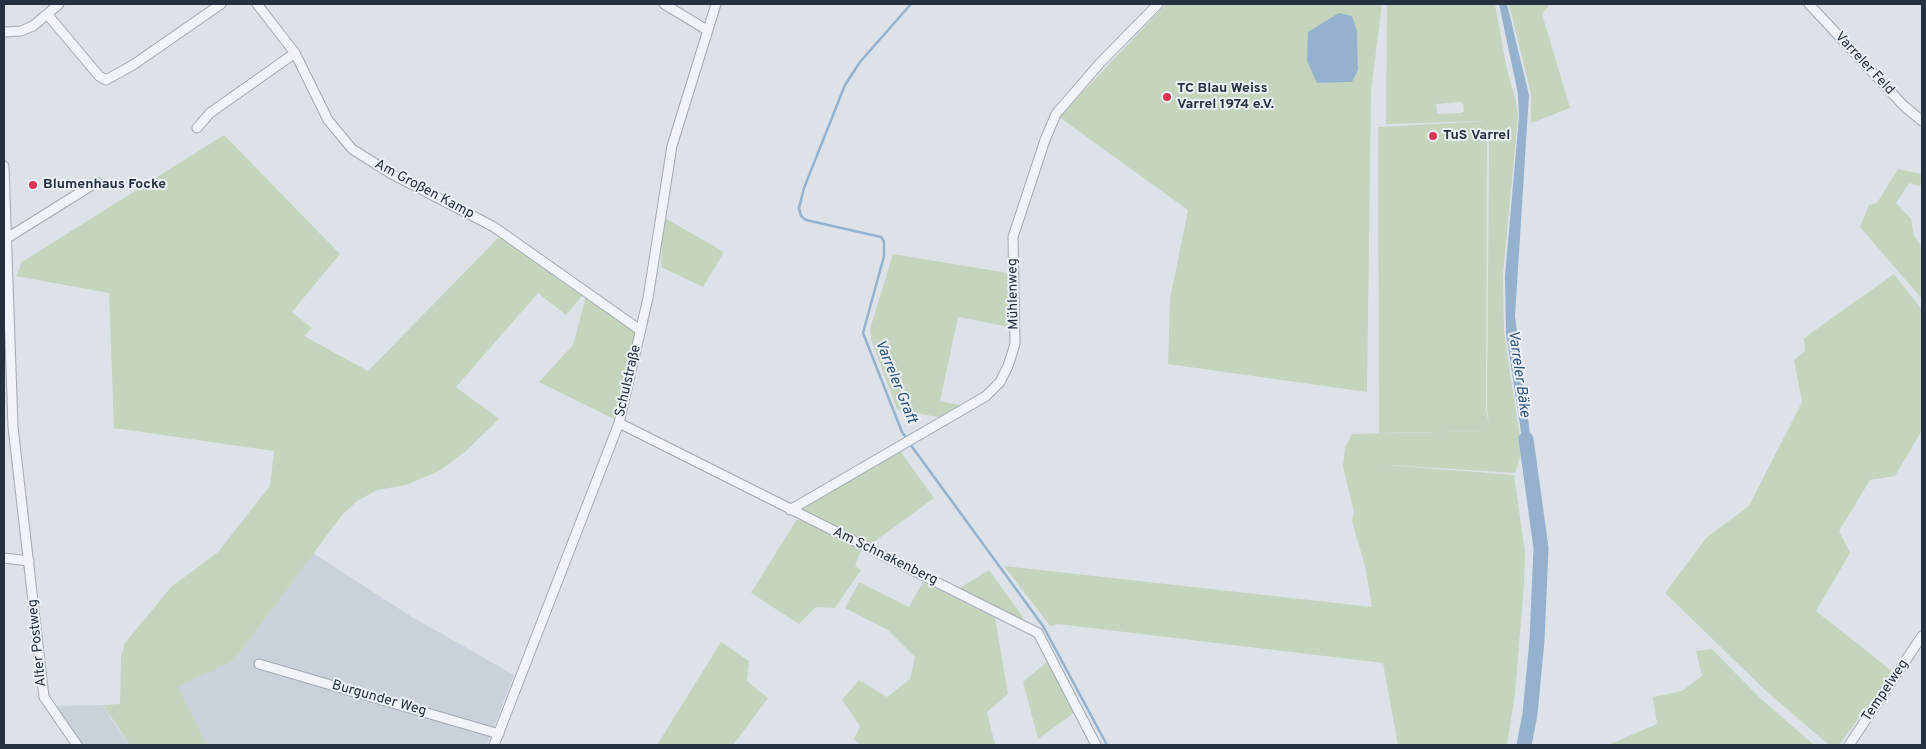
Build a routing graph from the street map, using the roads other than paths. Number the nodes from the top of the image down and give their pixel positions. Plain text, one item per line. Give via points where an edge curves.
1 (59, 4) edge
2 (221, 4) edge
3 (257, 4) edge
4 (664, 4) edge
5 (716, 4) edge
6 (1158, 4) edge
7 (1809, 4) edge
8 (47, 14) junction
9 (707, 30) junction
10 (4, 32) edge
11 (295, 53) junction
12 (1922, 121) edge
13 (196, 128) dead end
14 (4, 166) edge
15 (97, 182) dead end
16 (5, 240) edge
17 (6, 281) edge
18 (6, 324) edge
19 (640, 330) junction
20 (619, 424) junction
21 (8, 427) edge
22 (790, 510) junction
23 (4, 558) edge
24 (29, 561) junction
25 (1922, 636) edge
26 (259, 664) dead end
27 (499, 734) junction
28 (77, 745) edge
29 (494, 745) edge
30 (1096, 745) edge
31 (1849, 745) edge

1 - 8 street
2 - 8 street via 133,66 106,80 99,76
3 - 11 street, Am Großen Kamp
4 - 9 street
5 - 9 street, Schulstraße
6 - 22 street, Mühlenweg via 1056,114 1045,140 1013,237 1014,344 1000,382 986,396
7 - 12 street, Varreler Feld via 1903,106
8 - 10 street via 33,26
9 - 19 street, Schulstraße via 672,146
11 - 13 street via 210,113
11 - 19 street, Am Großen Kamp via 328,120 352,149 390,173 494,227
14 - 16 street, Alter Postweg
15 - 16 street
16 - 17 street, Alter Postweg
17 - 18 street, Alter Postweg
18 - 21 street, Alter Postweg
19 - 20 street, Schulstraße
20 - 22 street, Am Schnakenberg
20 - 27 street, Schulstraße
21 - 24 street, Alter Postweg
22 - 30 street, Am Schnakenberg via 1038,633
23 - 24 street
24 - 28 street, Alter Postweg via 44,697
25 - 31 street, Tempelweg
26 - 27 street, Burgunder Weg
27 - 29 street, Schulstraße

